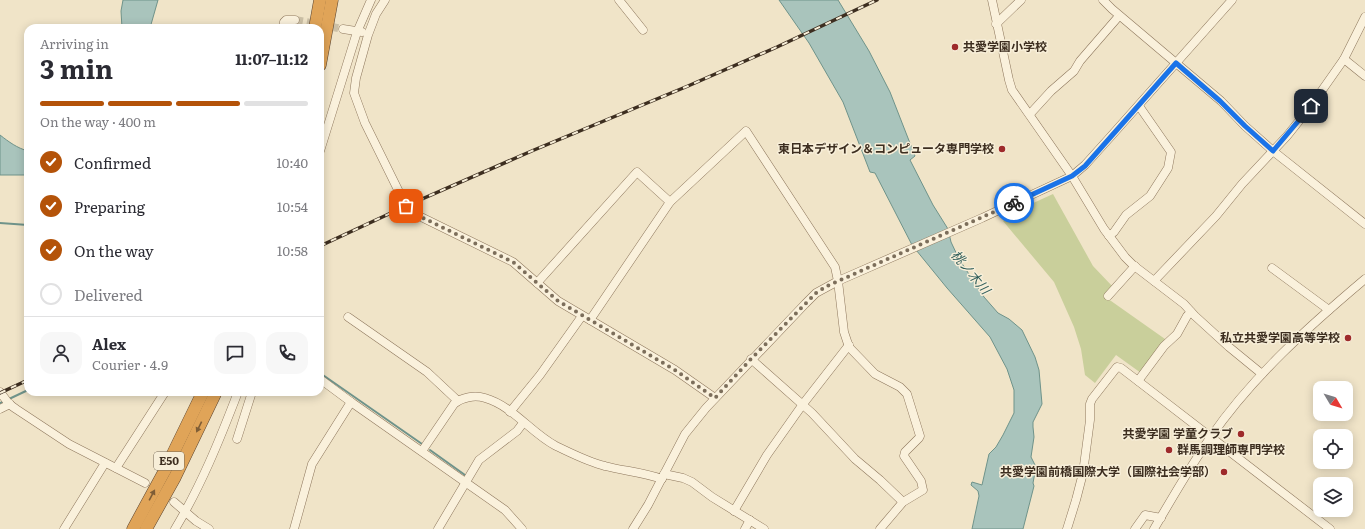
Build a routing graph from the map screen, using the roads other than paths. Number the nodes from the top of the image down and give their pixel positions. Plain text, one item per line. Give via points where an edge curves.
1 (312, 0) edge
2 (320, 0) edge
3 (332, 0) edge
4 (370, 0) edge
5 (385, 0) edge
6 (619, 0) edge
7 (992, 0) edge
8 (1021, 0) edge
9 (1103, 0) edge
10 (1232, 0) edge
11 (1120, 16) junction
12 (1365, 17) edge
13 (295, 20) tunnel mouth
14 (284, 24) edge
15 (309, 24) edge
16 (316, 24) edge
17 (996, 24) junction
18 (343, 29) tunnel mouth
19 (643, 30) dead end
20 (357, 32) junction
21 (368, 35) junction
22 (324, 43) edge
23 (1344, 59) junction
24 (1176, 63) junction
25 (1365, 76) edge
26 (1138, 106) junction
27 (1030, 114) junction
28 (324, 138) edge
29 (1273, 151) junction
30 (1072, 176) junction
31 (670, 202) junction
32 (1365, 224) edge
33 (1109, 236) junction
34 (1135, 266) junction
35 (1272, 268) dead end
36 (1365, 279) edge
37 (838, 281) junction
38 (1154, 281) junction
39 (537, 283) junction
40 (1108, 296) dead end
41 (1329, 310) junction
42 (1191, 312) junction
43 (582, 316) junction
44 (348, 317) dead end
45 (590, 320) junction
46 (849, 345) junction
47 (751, 359) junction
48 (1262, 374) junction
49 (1138, 381) junction
50 (324, 382) edge
51 (0, 392) edge
52 (162, 396) edge
53 (201, 396) edge
54 (214, 396) edge
55 (236, 396) edge
56 (251, 396) edge
57 (715, 398) junction
58 (458, 401) junction
59 (351, 402) junction
60 (10, 404) junction
61 (803, 404) junction
62 (0, 409) edge
63 (510, 412) junction
64 (524, 423) junction
65 (1210, 438) junction
66 (237, 439) dead end
67 (422, 451) junction
68 (106, 463) junction
69 (116, 468) junction
70 (663, 477) junction
71 (465, 482) junction
72 (145, 484) dead end
73 (174, 502) dead end
74 (903, 502) junction
75 (734, 511) junction
76 (185, 512) junction
77 (1161, 518) junction
78 (750, 520) junction
79 (208, 528) edge
80 (64, 529) edge
81 (133, 529) edge
82 (146, 529) edge
83 (175, 529) edge
84 (294, 529) edge
85 (438, 529) edge
86 (522, 529) edge
87 (633, 529) edge
88 (745, 529) edge
89 (764, 529) edge
90 (880, 529) edge
91 (1067, 529) edge
92 (1135, 529) edge
93 (1154, 529) edge
94 (1330, 529) edge

1 - 15 highway
2 - 16 highway
3 - 22 highway
4 - 20 street
5 - 21 street
6 - 19 street
7 - 17 street
8 - 17 street
9 - 11 street
10 - 24 street
11 - 24 street
11 - 27 street via 1074,71 1050,91
12 - 23 street
13 - 14 street via 286,20
17 - 27 street via 1012,90
18 - 20 street
20 - 21 street
20 - 28 street
21 - 39 street via 354,93 365,123 406,206 415,214 513,262
23 - 25 street
23 - 29 street via 1311,106
24 - 26 street
24 - 29 street
26 - 30 street via 1085,166
26 - 33 street via 1171,152 1168,168 1150,196 1126,216
27 - 30 street
29 - 32 street
29 - 38 street
30 - 33 street
30 - 37 street
31 - 37 street via 746,131 835,267
31 - 39 street via 637,172
31 - 45 street
33 - 34 street
34 - 38 street
34 - 40 street
35 - 41 street
36 - 41 street
37 - 46 street via 842,320
37 - 47 street via 816,293
38 - 42 street via 1181,301
39 - 43 street via 558,301
41 - 48 street
42 - 48 street
42 - 49 street via 1177,334 1164,346
43 - 45 street
43 - 63 street
44 - 58 street via 427,372
45 - 57 street via 687,377
46 - 61 street
46 - 74 street via 875,374 900,387 909,397 920,436 904,456 921,481 923,490
47 - 57 street
47 - 61 street
48 - 65 street
49 - 65 street
49 - 91 street via 1117,367 1092,399 1083,473
50 - 59 street
51 - 60 street
52 - 69 street
81 -> 53 highway, E50
54 -> 82 highway, E50 via 175,477
55 - 76 street via 210,461
56 - 66 street
57 - 70 street via 685,434
58 - 63 street via 477,396 484,397
58 - 67 street
59 - 67 street
59 - 84 street via 312,464
60 - 62 street
60 - 68 street via 69,444
61 - 74 street via 855,459
61 - 75 street via 767,455
63 - 64 street
64 - 70 street via 556,446 590,460 606,466
64 - 71 street via 482,458
65 - 77 street
65 - 94 street
67 - 71 street
68 - 69 street
68 - 80 street
69 - 72 street
70 - 75 street via 683,478 692,482
70 - 87 street
71 - 85 street
71 - 86 street via 508,513
73 - 76 street
74 - 90 street
75 - 78 street
76 - 79 street
76 - 83 street
77 - 92 street via 1145,515
77 - 93 street
78 - 88 street
78 - 89 street

